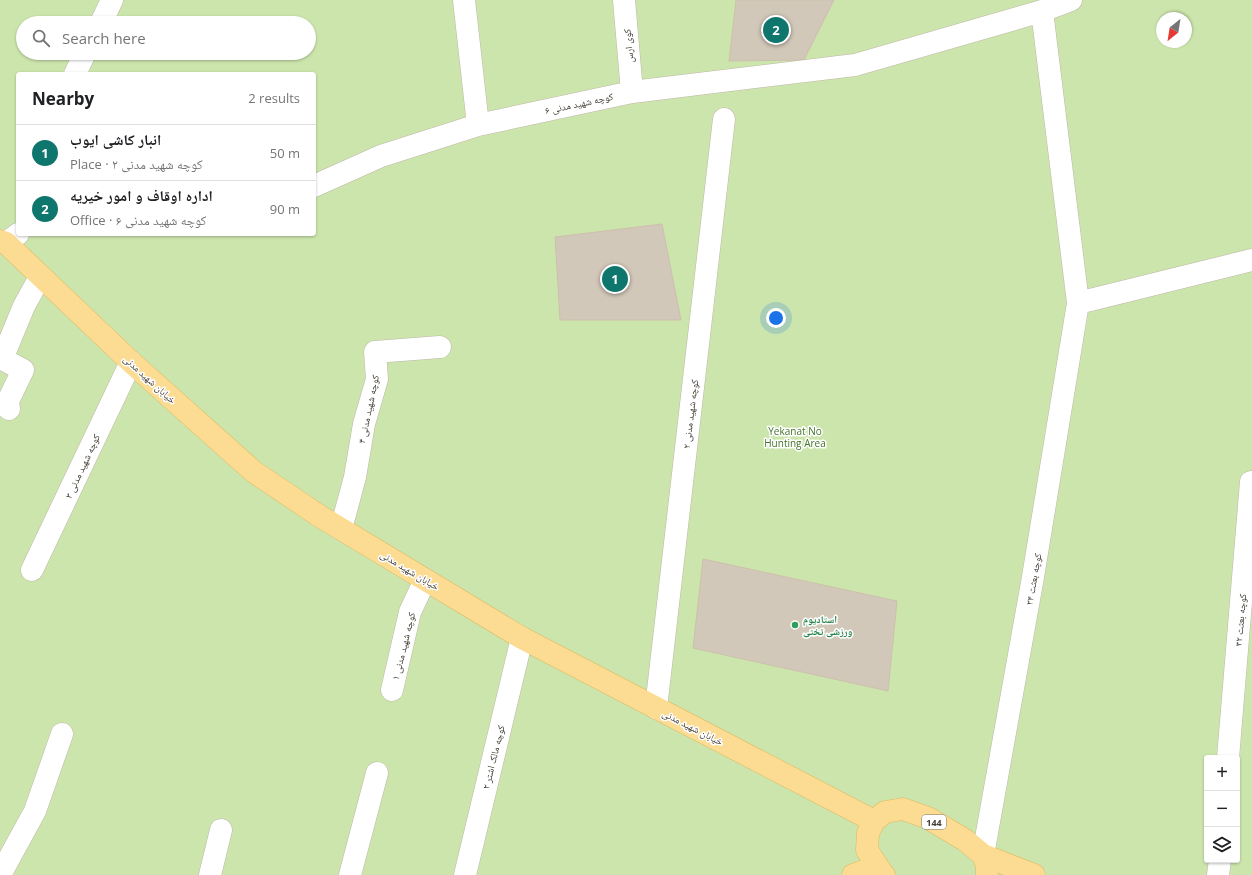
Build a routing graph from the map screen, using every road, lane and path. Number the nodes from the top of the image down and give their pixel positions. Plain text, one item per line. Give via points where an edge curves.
1 (112, 0) edge
2 (464, 0) edge
3 (624, 0) edge
4 (1071, 0) edge
5 (1042, 11) junction
6 (104, 16) edge
7 (82, 60) edge
8 (76, 72) edge
9 (632, 92) junction
10 (724, 119) dead end
11 (478, 124) junction
12 (316, 185) edge
13 (8, 239) edge
14 (1252, 260) edge
15 (40, 277) junction
16 (1078, 303) junction
17 (440, 347) dead end
18 (131, 362) junction
19 (9, 409) dead end
20 (1251, 482) edge
21 (341, 529) junction
22 (32, 570) dead end
23 (425, 580) junction
24 (522, 638) junction
25 (392, 690) dead end
26 (656, 708) junction
27 (62, 734) dead end
28 (1228, 755) edge
29 (377, 773) dead end
30 (874, 821) junction
31 (221, 830) dead end
32 (1220, 863) edge
33 (985, 865) edge
34 (881, 871) edge
35 (0, 875) edge
36 (210, 875) edge
37 (350, 875) edge
38 (465, 875) edge
39 (855, 875) edge
40 (1034, 875) edge
41 (1218, 875) edge

1 - 6 street
2 - 11 street
3 - 9 street, کوی ارس
4 - 5 street, کوچه شهید مدنی ۶
5 - 9 street, کوچه شهید مدنی ۶ via 855,65
5 - 16 street, کوچه بعثت ۳۴
7 - 8 street
9 - 11 street, کوچه شهید مدنی ۶
10 - 26 street, کوچه شهید مدنی ۲
11 - 12 street, کوچه شهید مدنی ۶ via 381,156
13 - 15 main road, خیابان شهید مدنی
14 - 16 street
15 - 18 main road, خیابان شهید مدنی
15 - 19 street via 24,306 2,359 23,370 8,401
16 - 33 street, کوچه بعثت ۳۴
17 - 21 street, کوچه شهید مدنی ۴ via 376,352 377,379 364,424 355,477
18 - 21 main road, خیابان شهید مدنی via 254,472
18 - 22 street, کوچه شهید مدنی ۳
20 - 28 street, کوچه بعثت ۳۲
21 - 23 main road, خیابان شهید مدنی
23 - 24 main road, خیابان شهید مدنی
23 - 25 street, کوچه شهید مدنی ۱ via 410,612
24 - 26 main road, خیابان شهید مدنی
24 - 38 street, کوچه مالک اشتر ۲
26 - 30 main road, خیابان شهید مدنی
27 - 35 street via 35,811
29 - 37 street
30 - 33 main road, 144 via 885,812 903,809 928,818 965,840
30 - 34 main road via 868,833 867,850
31 - 36 street
32 - 41 street
33 - 40 main road, 144
34 - 39 main road

